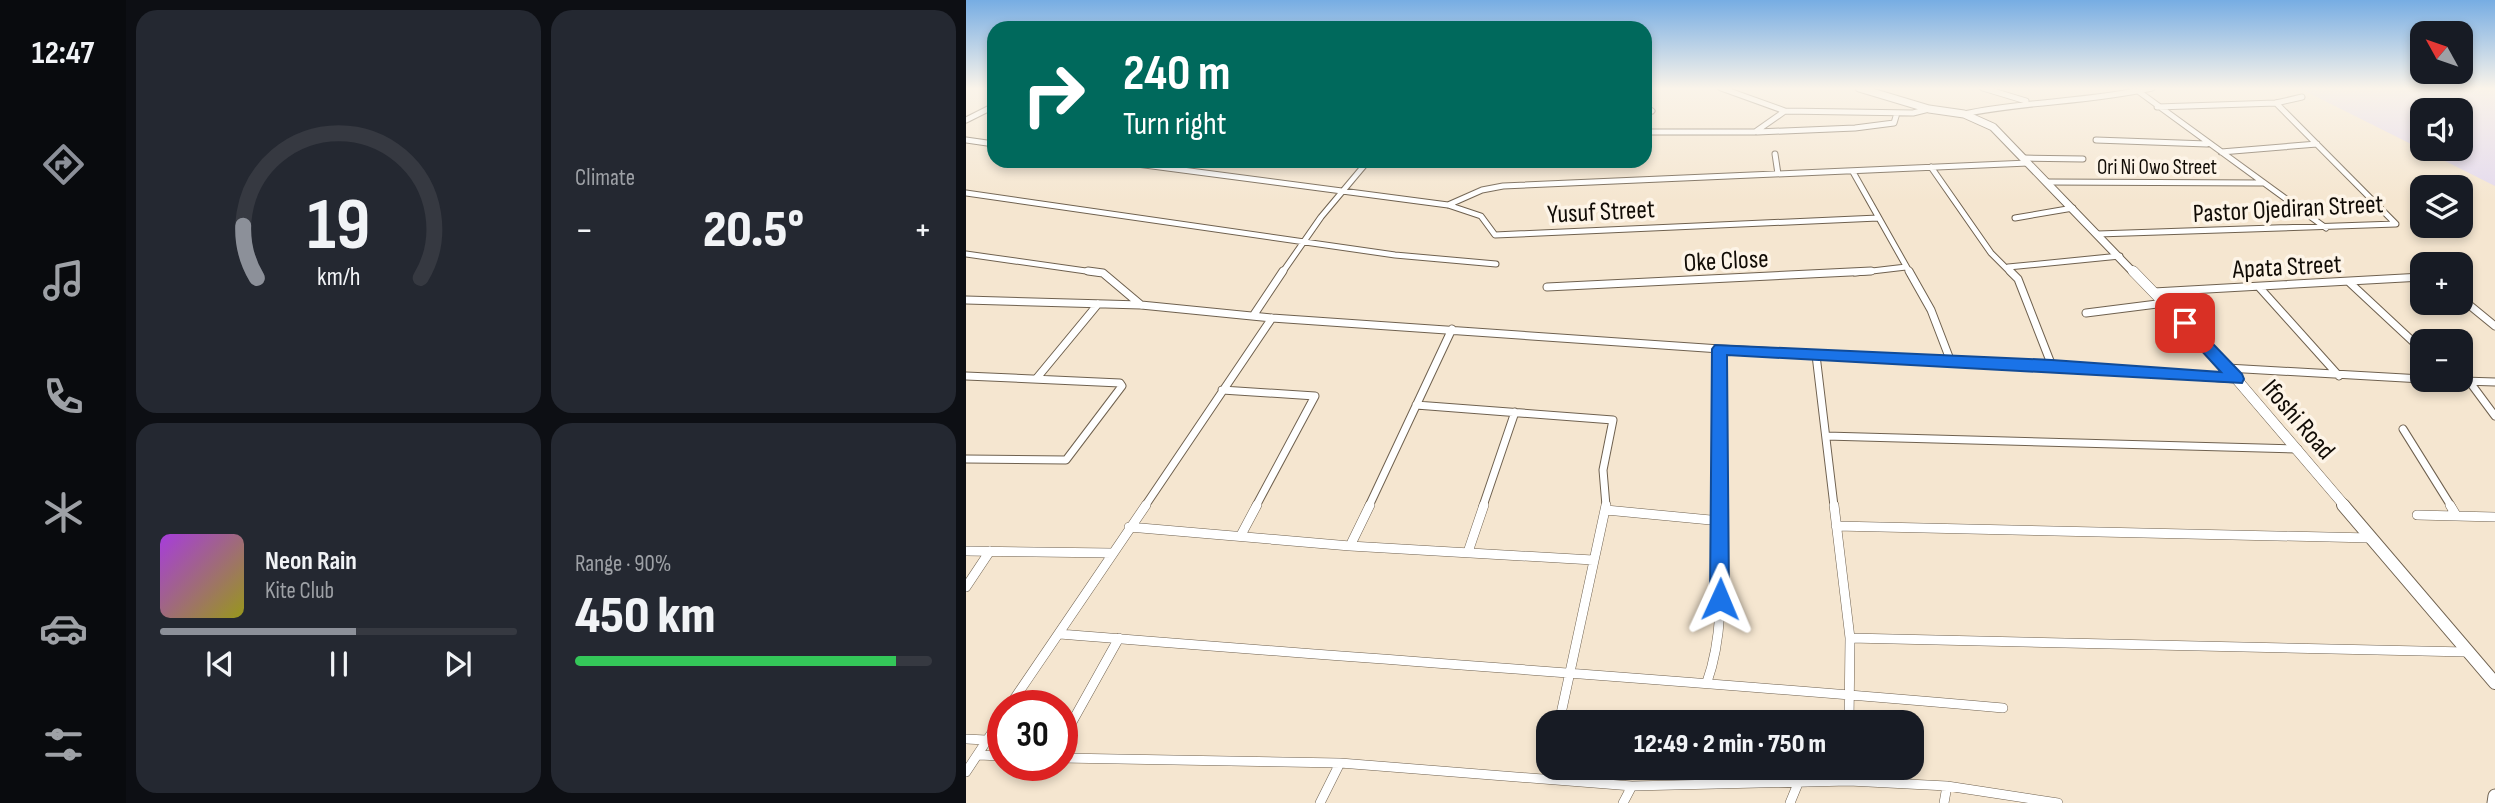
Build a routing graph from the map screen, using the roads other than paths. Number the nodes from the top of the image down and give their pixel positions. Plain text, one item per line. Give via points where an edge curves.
1 (1764, 125) edge
2 (1869, 125) edge
3 (1991, 125) edge
4 (2181, 125) edge
5 (2298, 125) edge
6 (1652, 132) edge
7 (1755, 132) junction
8 (966, 140) edge
9 (2095, 140) dead end
10 (987, 143) edge
11 (2207, 144) junction
12 (2316, 144) junction
13 (2220, 152) junction
14 (1775, 155) dead end
15 (2083, 159) dead end
16 (2026, 160) junction
17 (1931, 167) junction
18 (1167, 168) edge
19 (1361, 168) edge
20 (1853, 172) junction
21 (1778, 174) junction
22 (2047, 182) junction
23 (2266, 183) junction
24 (1340, 191) junction
25 (966, 193) edge
26 (1448, 205) junction
27 (2073, 208) junction
28 (1878, 218) junction
29 (2015, 218) dead end
30 (2327, 228) junction
31 (2098, 234) junction
32 (1301, 242) junction
33 (966, 254) edge
34 (2120, 256) junction
35 (1496, 264) dead end
36 (1906, 267) junction
37 (2008, 267) junction
38 (2410, 278) edge
39 (2349, 282) junction
40 (2259, 286) junction
41 (1547, 287) dead end
42 (2154, 292) junction
43 (966, 300) edge
44 (2165, 303) junction
45 (1098, 304) junction
46 (1141, 305) junction
47 (2473, 308) edge
48 (2086, 313) dead end
49 (1253, 316) junction
50 (1272, 318) junction
51 (2495, 326) edge
52 (1452, 329) junction
53 (2410, 339) edge
54 (1720, 349) junction
55 (1816, 355) junction
56 (1951, 362) junction
57 (2052, 366) junction
58 (2227, 368) junction
59 (966, 376) edge
60 (2339, 376) junction
61 (1036, 379) junction
62 (2237, 379) junction
63 (2410, 379) edge
64 (2473, 381) edge
65 (2495, 382) edge
66 (2473, 386) edge
67 (1222, 390) junction
68 (1416, 405) junction
69 (1514, 412) junction
70 (2495, 416) edge
71 (2403, 429) dead end
72 (1826, 436) junction
73 (2299, 449) junction
74 (966, 458) edge
75 (1606, 510) junction
76 (2417, 515) dead end
77 (2456, 516) junction
78 (2495, 517) edge
79 (1721, 520) junction
80 (1836, 526) junction
81 (1129, 527) junction
82 (1241, 535) junction
83 (2371, 538) junction
84 (1350, 547) junction
85 (966, 551) edge
86 (990, 551) junction
87 (1468, 552) junction
88 (1112, 554) junction
89 (1593, 560) junction
90 (966, 587) edge
91 (1060, 634) junction
92 (1119, 638) junction
93 (1850, 638) junction
94 (2468, 652) junction
95 (1568, 671) junction
96 (1707, 682) junction
97 (2495, 683) edge
98 (1021, 690) edge
99 (1849, 693) junction
100 (2003, 708) dead end
101 (1561, 710) edge
102 (1849, 710) edge
103 (1078, 711) edge
104 (966, 739) edge
105 (986, 740) joint
106 (978, 755) junction
107 (987, 755) edge
108 (1078, 758) edge
109 (1340, 763) junction
110 (966, 772) edge
111 (1536, 772) edge
112 (1594, 780) edge
113 (1799, 781) junction
114 (1849, 781) joint
115 (1632, 786) junction
116 (1948, 786) junction
117 (2495, 796) edge
118 (1321, 803) edge
119 (1623, 803) edge
120 (1790, 803) edge
121 (1944, 803) edge
122 (2058, 803) edge
123 (2494, 803) edge

1 - 7 street
2 - 7 street
3 - 16 main road, Ifoshi Road
4 - 11 street
5 - 12 street, Pastor Ojediran Street
6 - 7 street
8 - 10 street
9 - 11 street
11 - 13 street
12 - 13 street
12 - 30 street, Pastor Ojediran Street via 2396,225
13 - 23 street
14 - 21 street
15 - 16 street
16 - 17 street
16 - 22 main road, Ifoshi Road
17 - 20 street
17 - 37 street via 1992,253
18 - 24 street, Yusuf Street
19 - 24 street
20 - 21 street
20 - 28 street
21 - 26 street via 1503,186
22 - 23 street, Ori Ni Owo Street
22 - 27 main road, Ifoshi Road
23 - 30 street
24 - 26 street, Yusuf Street
24 - 32 street
25 - 32 street
26 - 28 street, Yusuf Street via 1476,211 1488,220 1495,235
27 - 29 street
27 - 31 main road, Ifoshi Road
28 - 36 street
30 - 31 street, Pastor Ojediran Street
31 - 34 main road, Ifoshi Road
32 - 35 street
32 - 49 street
33 - 46 street via 1103,273
34 - 37 street
34 - 42 main road, Ifoshi Road
36 - 41 street, Oke Close
36 - 56 street via 1931,310
37 - 57 street via 2018,279
38 - 39 street, Apata Street
39 - 40 street, Apata Street
39 - 53 street
40 - 42 street, Apata Street
40 - 60 street
42 - 44 main road, Ifoshi Road
43 - 45 street
44 - 48 street
44 - 58 main road, Ifoshi Road
45 - 46 street
45 - 61 street
46 - 49 street
47 - 51 street
49 - 50 street
50 - 52 street
50 - 67 street
52 - 54 street
52 - 68 street
54 - 55 street
54 - 79 street
55 - 56 street
55 - 72 street
56 - 57 street
57 - 62 street
58 - 60 street
58 - 62 main road, Ifoshi Road
59 - 61 street
60 - 63 street
61 - 74 street via 1122,386 1066,460
62 - 73 main road, Ifoshi Road
64 - 65 street
66 - 70 street
67 - 81 street
67 - 82 street via 1315,396
68 - 69 street
68 - 84 street
69 - 75 street via 1613,420 1603,470
69 - 87 street
71 - 77 street
72 - 73 street
72 - 80 street
73 - 83 main road, Ifoshi Road
75 - 79 street
75 - 89 street
76 - 77 street
77 - 78 street
79 - 96 street via 1719,626
80 - 83 street
80 - 93 street
81 - 82 street
81 - 88 street
82 - 84 street
83 - 94 main road, Ifoshi Road
84 - 87 street
85 - 86 street
86 - 88 street
86 - 90 street
87 - 89 street
88 - 91 street
89 - 95 street
91 - 92 street
91 - 98 street
92 - 95 street
92 - 103 street
93 - 94 street
93 - 99 street
94 - 97 main road, Ifoshi Road
95 - 96 street
95 - 101 street
96 - 99 street
99 - 100 street
99 - 102 street
104 - 105 street
105 - 106 street
106 - 107 street
106 - 110 street
108 - 109 street
109 - 111 street
109 - 118 street
112 - 115 street
113 - 114 street
113 - 115 street
113 - 120 street
114 - 116 street
115 - 119 street
116 - 121 street
116 - 122 street
117 - 123 main road

